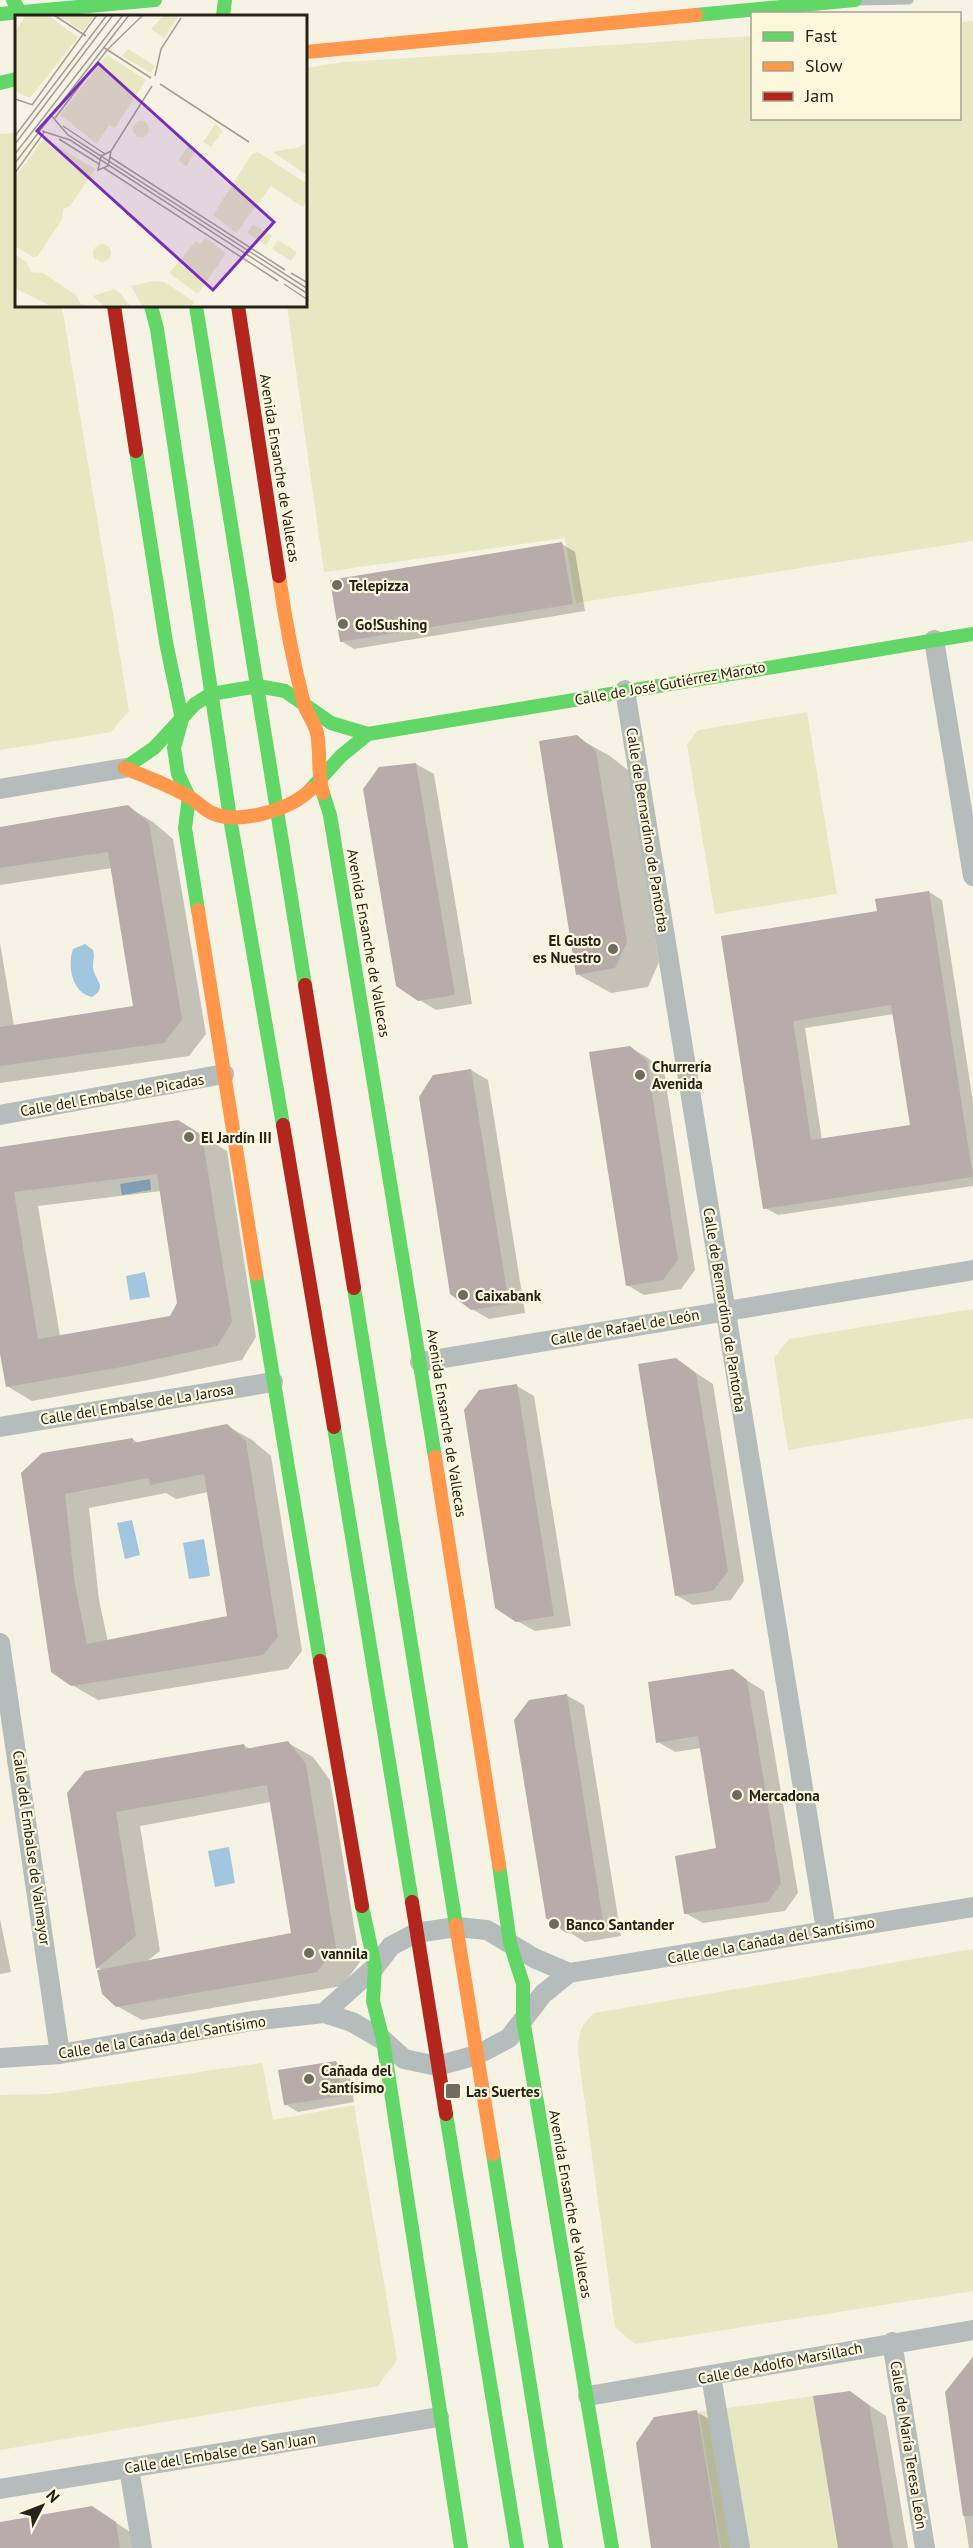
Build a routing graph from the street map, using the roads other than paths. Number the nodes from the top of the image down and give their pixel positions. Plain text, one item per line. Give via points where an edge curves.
1 (13, 0) edge
2 (155, 0) edge
3 (225, 0) edge
4 (855, 0) edge
5 (909, 0) edge
6 (831, 2) junction
7 (0, 14) edge
8 (21, 15) edge
9 (223, 15) edge
10 (308, 52) edge
11 (15, 79) edge
12 (0, 83) edge
13 (114, 308) edge
14 (152, 308) edge
15 (196, 308) edge
16 (238, 308) edge
17 (973, 634) edge
18 (934, 640) junction
19 (258, 686) junction
20 (625, 690) junction
21 (211, 694) junction
22 (305, 707) junction
23 (182, 719) junction
24 (368, 734) junction
25 (125, 768) junction
26 (319, 779) junction
27 (0, 789) edge
28 (189, 797) junction
29 (278, 810) junction
30 (230, 818) junction
31 (973, 876) edge
32 (224, 1074) junction
33 (0, 1115) edge
34 (973, 1270) edge
35 (725, 1310) junction
36 (420, 1362) junction
37 (273, 1382) junction
38 (0, 1427) edge
39 (0, 1643) edge
40 (973, 1907) edge
41 (456, 1927) junction
42 (826, 1930) junction
43 (416, 1934) junction
44 (510, 1943) junction
45 (375, 1967) junction
46 (569, 1973) junction
47 (324, 2013) junction
48 (523, 2019) junction
49 (383, 2040) junction
50 (60, 2054) junction
51 (477, 2055) junction
52 (0, 2058) edge
53 (437, 2066) junction
54 (973, 2330) edge
55 (892, 2342) junction
56 (711, 2376) junction
57 (588, 2396) junction
58 (439, 2417) junction
59 (129, 2468) junction
60 (0, 2489) edge
61 (142, 2548) edge
62 (461, 2548) edge
63 (517, 2548) edge
64 (556, 2548) edge
65 (612, 2548) edge
66 (740, 2548) edge
67 (925, 2548) edge

1 - 8 main road, bridge
2 - 7 main road
3 - 9 main road
4 - 6 main road
5 - 6 lane
6 - 10 main road
11 - 12 main road
13 - 23 main road via 166,642
14 - 21 main road
15 - 19 main road
16 - 22 main road, Avenida Ensanche de Vallecas via 286,623
17 - 18 main road, Calle de José Gutiérrez Maroto
18 - 20 main road, Calle de José Gutiérrez Maroto
18 - 31 street
19 - 21 main road, Calle de José Gutiérrez Maroto
19 - 22 main road, Calle de José Gutiérrez Maroto via 285,691
19 - 29 main road
20 - 24 main road, Calle de José Gutiérrez Maroto
20 - 35 street, Calle de Bernardino de Pantorba
21 - 23 main road, Calle de José Gutiérrez Maroto
21 - 30 main road
22 - 24 main road, Calle de José Gutiérrez Maroto via 331,723
22 - 26 main road, Avenida Ensanche de Vallecas via 317,730
23 - 25 main road, Calle de José Gutiérrez Maroto via 154,748
23 - 28 main road via 174,748 178,774
24 - 26 main road, Calle de José Gutiérrez Maroto
25 - 27 street, Calle de José Gutiérrez Maroto
25 - 28 main road
26 - 29 main road, Calle de José Gutiérrez Maroto via 303,797
26 - 36 main road, Avenida Ensanche de Vallecas via 338,859
28 - 30 main road via 211,813
28 - 32 main road via 185,828
29 - 30 main road, Calle de José Gutiérrez Maroto
29 - 41 main road
30 - 43 main road
32 - 33 street, Calle del Embalse de Picadas
32 - 37 main road
34 - 35 street, Calle de Rafael de León
35 - 36 street, Calle de Rafael de León
35 - 42 street, Calle de Bernardino de Pantorba
36 - 44 main road, Avenida Ensanche de Vallecas
37 - 38 street, Calle del Embalse de La Jarosa
37 - 45 main road
39 - 50 street, Calle del Embalse de Valmayor
40 - 42 street, Calle de la Cañada del Santísimo
41 - 43 street
41 - 44 street via 487,1930
41 - 51 main road
42 - 46 street, Calle de la Cañada del Santísimo
43 - 45 street via 391,1946
43 - 53 main road
44 - 46 street
44 - 48 main road, Avenida Ensanche de Vallecas via 523,1984
45 - 47 street
45 - 49 main road via 373,2001
46 - 48 street, Calle de la Cañada del Santísimo via 543,1994
47 - 49 street, Calle de la Cañada del Santísimo via 352,2022
47 - 50 street, Calle de la Cañada del Santísimo via 252,2021
48 - 51 street, Calle de la Cañada del Santísimo via 509,2038
48 - 57 main road, Avenida Ensanche de Vallecas
49 - 53 street, Calle de la Cañada del Santísimo via 404,2059
49 - 58 main road
50 - 52 street, Calle de la Cañada del Santísimo
51 - 53 street, Calle de la Cañada del Santísimo
51 - 64 main road
53 - 63 main road
54 - 55 street, Calle de Adolfo Marsillach
55 - 56 street, Calle de Adolfo Marsillach
55 - 67 street, Calle de María Teresa León
56 - 57 street, Calle de Adolfo Marsillach
56 - 66 street
57 - 65 main road, Avenida Ensanche de Vallecas
58 - 59 street, Calle del Embalse de San Juan
58 - 62 main road
59 - 60 street, Calle del Embalse de San Juan
59 - 61 street

